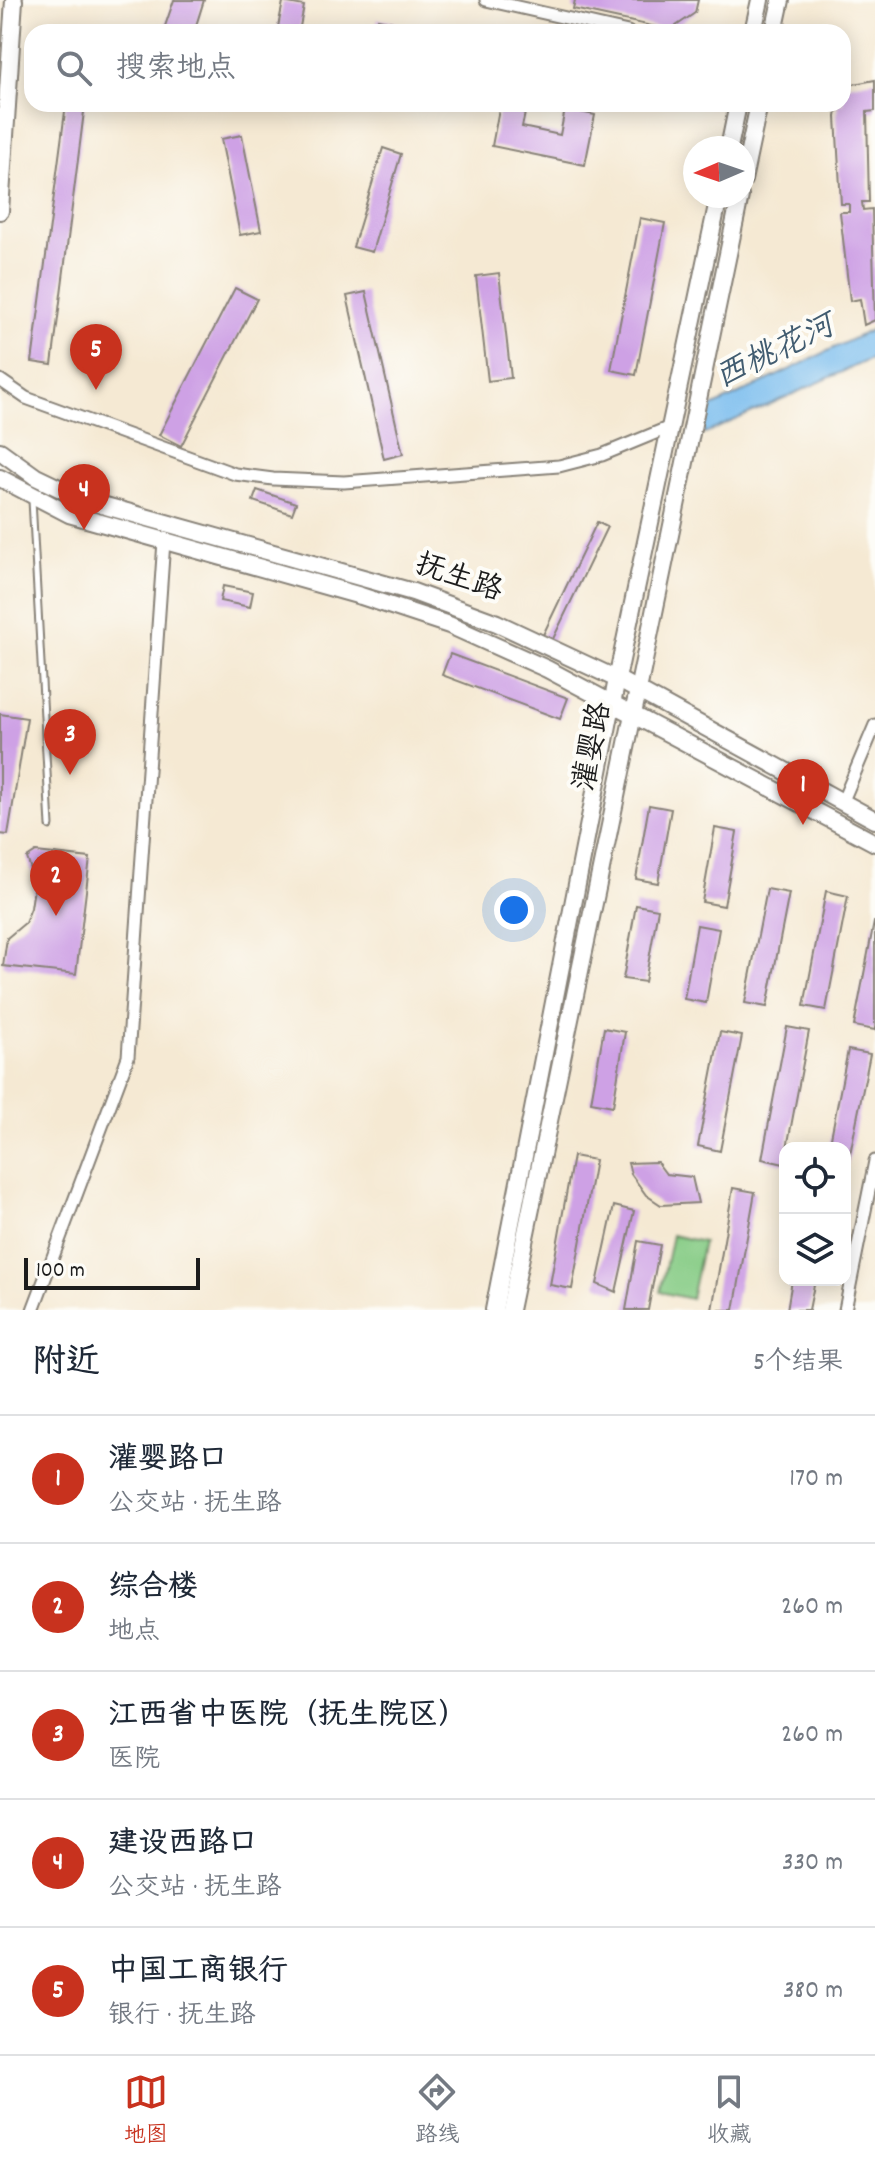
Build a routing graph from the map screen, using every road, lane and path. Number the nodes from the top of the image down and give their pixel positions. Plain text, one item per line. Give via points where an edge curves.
1 (7, 0) edge
2 (14, 0) edge
3 (486, 0) edge
4 (760, 0) edge
5 (781, 0) edge
6 (592, 24) edge
7 (755, 24) edge
8 (776, 24) edge
9 (0, 95) edge
10 (736, 112) edge
11 (757, 112) edge
12 (731, 136) edge
13 (752, 136) edge
14 (716, 208) edge
15 (737, 208) edge
16 (0, 211) edge
17 (0, 380) edge
18 (670, 427) junction
19 (0, 451) edge
20 (0, 478) edge
21 (32, 496) junction
22 (164, 541) junction
23 (617, 679) junction
24 (635, 689) junction
25 (613, 704) junction
26 (631, 713) junction
27 (875, 725) edge
28 (842, 803) junction
29 (875, 820) edge
30 (50, 826) dead end
31 (875, 843) edge
32 (875, 1161) edge
33 (33, 1310) edge
34 (494, 1310) edge
35 (510, 1310) edge
36 (845, 1310) edge

1 - 9 main road
2 - 16 main road
3 - 6 street
4 - 7 main road
5 - 8 main road
10 - 12 main road
11 - 13 main road
14 - 18 main road, 灌婴路
15 - 24 main road, 灌婴路
17 - 18 street via 26,398 235,474 273,479 344,482 559,466
18 - 23 main road, 灌婴路
19 - 23 main road, 抚生路 via 36,477 84,500 413,592 497,623
20 - 21 main road, 抚生路
21 - 22 main road, 抚生路 via 69,514
21 - 30 lane
22 - 25 main road, 抚生路 via 449,625
22 - 33 street via 128,1057
23 - 24 main road, 抚生路
23 - 25 main road, 灌婴路
24 - 26 main road, 灌婴路
24 - 28 main road, 抚生路
25 - 26 main road, 抚生路
25 - 34 main road, 灌婴路
26 - 31 main road, 抚生路
26 - 35 main road, 灌婴路
27 - 28 street
28 - 29 main road, 抚生路
32 - 36 street

